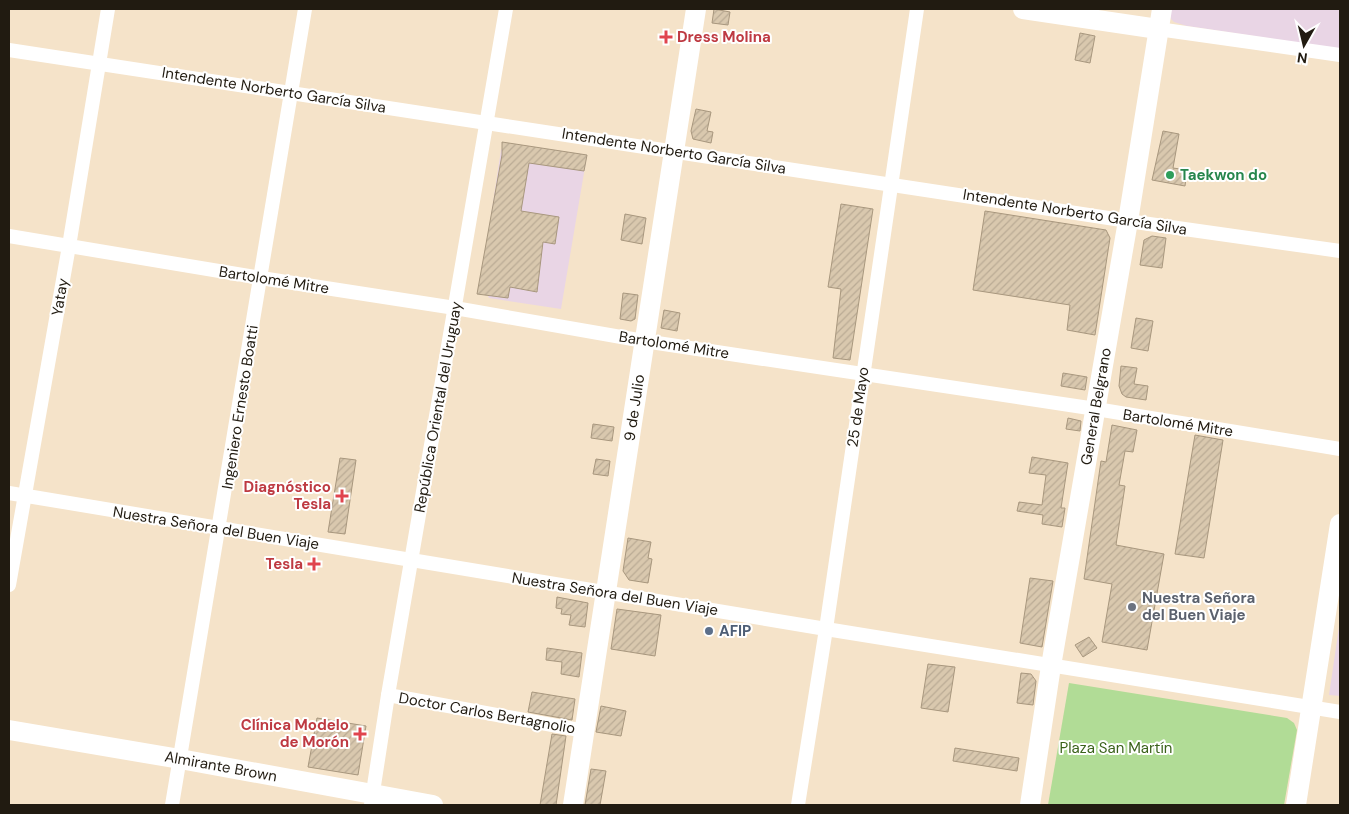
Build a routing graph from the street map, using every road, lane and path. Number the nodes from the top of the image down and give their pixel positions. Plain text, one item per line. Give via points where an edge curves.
1 (108, 9) edge
2 (305, 9) edge
3 (506, 9) edge
4 (696, 9) edge
5 (917, 9) edge
6 (1023, 9) edge
7 (1162, 9) edge
8 (1158, 29) junction
9 (9, 50) edge
10 (1340, 55) edge
11 (99, 64) junction
12 (291, 93) junction
13 (487, 122) junction
14 (673, 150) junction
15 (891, 184) junction
16 (1128, 221) junction
17 (9, 236) edge
18 (69, 246) junction
19 (1340, 251) edge
20 (261, 278) junction
21 (455, 308) junction
22 (644, 341) junction
23 (862, 374) junction
24 (1096, 409) junction
25 (1340, 449) edge
26 (9, 494) edge
27 (24, 496) junction
28 (1340, 524) edge
29 (220, 528) junction
30 (412, 560) junction
31 (9, 584) edge
32 (606, 592) junction
33 (826, 629) junction
34 (1051, 666) junction
35 (388, 695) junction
36 (1311, 708) junction
37 (1340, 712) edge
38 (9, 730) edge
39 (585, 730) junction
40 (180, 759) junction
41 (372, 800) edge
42 (172, 805) edge
43 (433, 805) edge
44 (572, 805) edge
45 (798, 805) edge
46 (1030, 805) edge
47 (1296, 805) edge

1 - 11 street, Yatay
2 - 12 street, Ingeniero Ernesto Boatti
3 - 13 street, República Oriental del Uruguay
4 - 14 street, 9 de Julio
5 - 15 street, 25 de Mayo
6 - 8 street
7 - 8 street, General Belgrano
8 - 10 street
8 - 16 street, General Belgrano
9 - 11 street, Intendente Norberto García Silva
11 - 12 street, Intendente Norberto García Silva
11 - 18 street, Yatay
12 - 13 street, Intendente Norberto García Silva
12 - 20 street, Ingeniero Ernesto Boatti
13 - 14 street, Intendente Norberto García Silva
13 - 21 street, República Oriental del Uruguay
14 - 15 street, Intendente Norberto García Silva
14 - 22 street, 9 de Julio
15 - 16 street, Intendente Norberto García Silva
15 - 23 street, 25 de Mayo
16 - 19 street, Intendente Norberto García Silva
16 - 24 street, General Belgrano
17 - 18 street, Bartolomé Mitre
18 - 20 street, Bartolomé Mitre
18 - 27 street, Yatay
20 - 21 street, Bartolomé Mitre
20 - 29 street, Ingeniero Ernesto Boatti
21 - 22 street, Bartolomé Mitre
21 - 30 street, República Oriental del Uruguay
22 - 23 street, Bartolomé Mitre
22 - 32 street, 9 de Julio
23 - 24 street, Bartolomé Mitre
23 - 33 street, 25 de Mayo
24 - 25 street, Bartolomé Mitre
24 - 34 street, General Belgrano
26 - 27 street, Nuestra Señora del Buen Viaje
27 - 29 street, Nuestra Señora del Buen Viaje
27 - 31 street, Yatay
28 - 36 street
29 - 30 street, Nuestra Señora del Buen Viaje
29 - 40 street, Ingeniero Ernesto Boatti
30 - 32 street, Nuestra Señora del Buen Viaje
30 - 35 street, República Oriental del Uruguay
32 - 33 street, Nuestra Señora del Buen Viaje
32 - 39 street, 9 de Julio
33 - 34 street, Nuestra Señora del Buen Viaje
33 - 45 street, 25 de Mayo
34 - 36 street, Nuestra Señora del Buen Viaje
34 - 46 street, General Belgrano
35 - 39 street, Doctor Carlos Bertagnolio
35 - 41 street, República Oriental del Uruguay
36 - 37 street, Nuestra Señora del Buen Viaje
36 - 47 street
38 - 40 street, Almirante Brown
39 - 44 street, 9 de Julio
40 - 41 street, Almirante Brown
40 - 42 street, Ingeniero Ernesto Boatti
41 - 43 street, Almirante Brown

